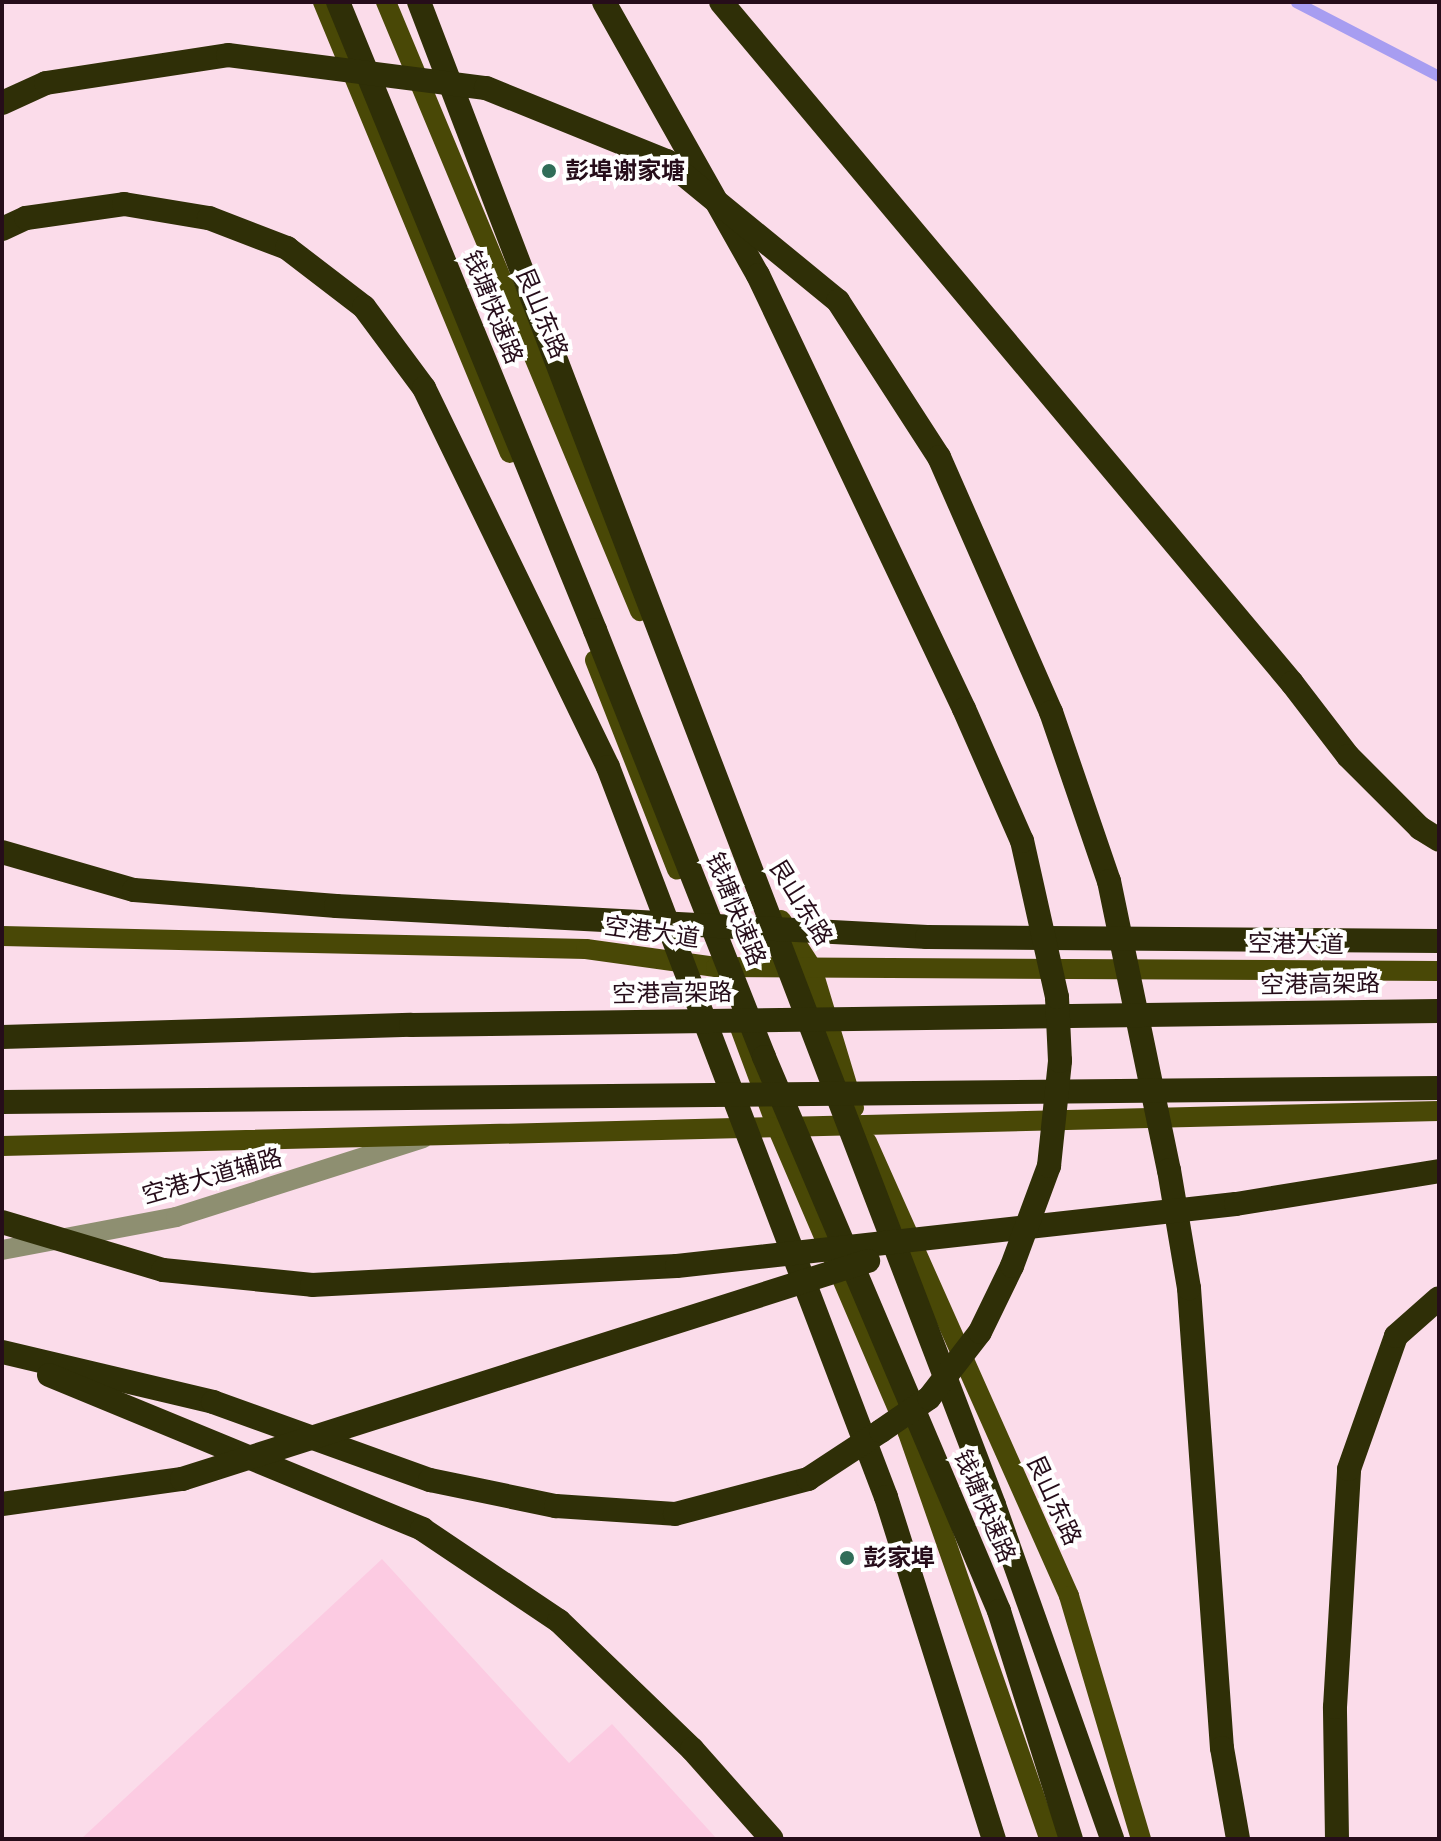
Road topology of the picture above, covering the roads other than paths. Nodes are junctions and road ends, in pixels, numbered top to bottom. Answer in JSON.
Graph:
{"nodes":[{"id":1,"x":323,"y":2,"type":"edge"},
{"id":2,"x":338,"y":2,"type":"edge"},
{"id":3,"x":386,"y":2,"type":"edge"},
{"id":4,"x":419,"y":2,"type":"edge"},
{"id":5,"x":604,"y":2,"type":"edge"},
{"id":6,"x":721,"y":2,"type":"edge"},
{"id":7,"x":2,"y":103,"type":"edge"},
{"id":8,"x":2,"y":229,"type":"edge"},
{"id":9,"x":1439,"y":840,"type":"edge"},
{"id":10,"x":2,"y":852,"type":"edge"},
{"id":11,"x":2,"y":936,"type":"edge"},
{"id":12,"x":1439,"y":941,"type":"edge"},
{"id":13,"x":716,"y":967,"type":"junction"},
{"id":14,"x":812,"y":968,"type":"junction"},
{"id":15,"x":1439,"y":971,"type":"edge"},
{"id":16,"x":1439,"y":1011,"type":"edge"},
{"id":17,"x":2,"y":1037,"type":"edge"},
{"id":18,"x":1439,"y":1088,"type":"edge"},
{"id":19,"x":2,"y":1102,"type":"edge"},
{"id":20,"x":1439,"y":1111,"type":"edge"},
{"id":21,"x":859,"y":1123,"type":"junction"},
{"id":22,"x":777,"y":1127,"type":"junction"},
{"id":23,"x":433,"y":1135,"type":"junction"},
{"id":24,"x":2,"y":1146,"type":"edge"},
{"id":25,"x":1439,"y":1171,"type":"edge"},
{"id":26,"x":1127,"y":1216,"type":"junction"},
{"id":27,"x":2,"y":1222,"type":"edge"},
{"id":28,"x":2,"y":1250,"type":"edge"},
{"id":29,"x":1439,"y":1298,"type":"edge"},
{"id":30,"x":2,"y":1354,"type":"edge"},
{"id":31,"x":2,"y":1504,"type":"edge"},
{"id":32,"x":772,"y":1839,"type":"edge"},
{"id":33,"x":994,"y":1839,"type":"edge"},
{"id":34,"x":1049,"y":1839,"type":"edge"},
{"id":35,"x":1071,"y":1839,"type":"edge"},
{"id":36,"x":1112,"y":1839,"type":"edge"},
{"id":37,"x":1141,"y":1839,"type":"edge"},
{"id":38,"x":1238,"y":1839,"type":"edge"},
{"id":39,"x":1337,"y":1839,"type":"edge"}],
"edges":[{"from":1,"to":13,"type":"main road"},
{"from":2,"to":35,"type":"highway","name":"钱塘快速路","bridge":true},
{"from":3,"to":14,"type":"main road","name":"艮山东路"},
{"from":4,"to":36,"type":"highway","name":"钱塘快速路","bridge":true},
{"from":5,"to":30,"type":"highway","bridge":true},
{"from":6,"to":9,"type":"highway"},
{"from":7,"to":38,"type":"highway","bridge":true},
{"from":8,"to":33,"type":"highway","bridge":true},
{"from":10,"to":12,"type":"highway","bridge":true},
{"from":11,"to":13,"type":"main road","name":"空港大道"},
{"from":13,"to":14,"type":"main road","name":"空港大道"},
{"from":13,"to":22,"type":"main road"},
{"from":14,"to":15,"type":"main road","name":"空港大道"},
{"from":14,"to":21,"type":"main road","name":"艮山东路"},
{"from":16,"to":17,"type":"highway","name":"空港高架路","bridge":true},
{"from":18,"to":19,"type":"highway","bridge":true},
{"from":20,"to":21,"type":"main road"},
{"from":21,"to":22,"type":"main road"},
{"from":21,"to":37,"type":"main road","name":"艮山东路"},
{"from":22,"to":23,"type":"main road"},
{"from":22,"to":34,"type":"main road"},
{"from":23,"to":24,"type":"main road"},
{"from":23,"to":28,"type":"street","name":"空港大道辅路"},
{"from":25,"to":26,"type":"highway","bridge":true},
{"from":26,"to":27,"type":"highway","bridge":true},
{"from":26,"to":31,"type":"highway","bridge":true},
{"from":29,"to":39,"type":"highway"},
{"from":30,"to":32,"type":"highway","bridge":true}]}
